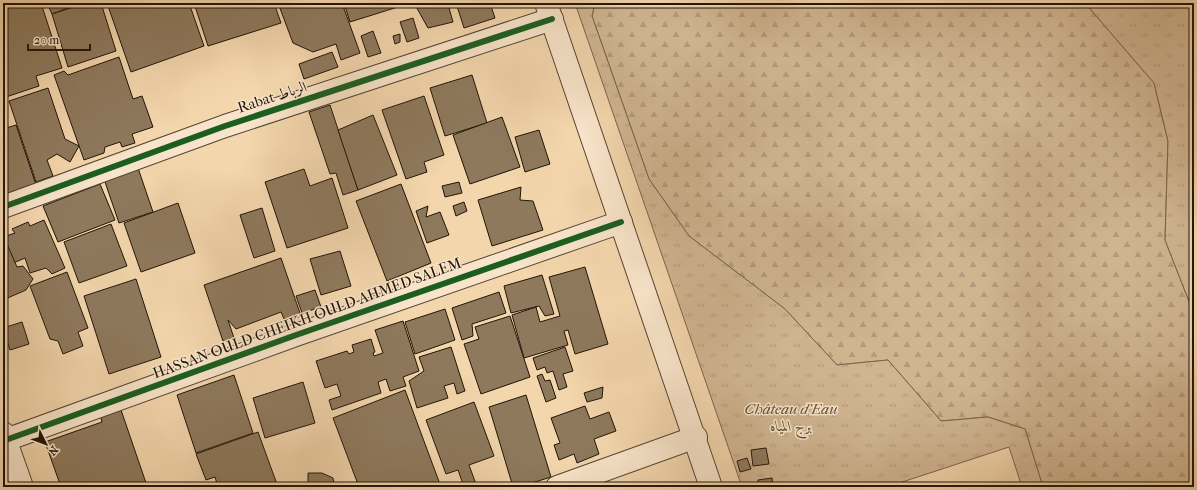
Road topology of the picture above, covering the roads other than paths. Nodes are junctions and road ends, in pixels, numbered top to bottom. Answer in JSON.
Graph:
{"nodes":[{"id":1,"x":549,"y":11,"type":"edge"},
{"id":2,"x":3,"y":207,"type":"edge"},
{"id":3,"x":621,"y":222,"type":"junction"},
{"id":4,"x":696,"y":437,"type":"junction"},
{"id":5,"x":4,"y":438,"type":"edge"},
{"id":6,"x":22,"y":487,"type":"edge"},
{"id":7,"x":557,"y":487,"type":"edge"},
{"id":8,"x":711,"y":487,"type":"edge"}],
"edges":[{"from":1,"to":2,"type":"street","name":"Rabat الرباط"},
{"from":1,"to":3,"type":"street"},
{"from":3,"to":4,"type":"street"},
{"from":3,"to":5,"type":"street","name":"HASSAN OULD CHEIKH OULD AHMED SALEM"},
{"from":4,"to":7,"type":"street"},
{"from":4,"to":8,"type":"street"},
{"from":5,"to":6,"type":"street"}]}
